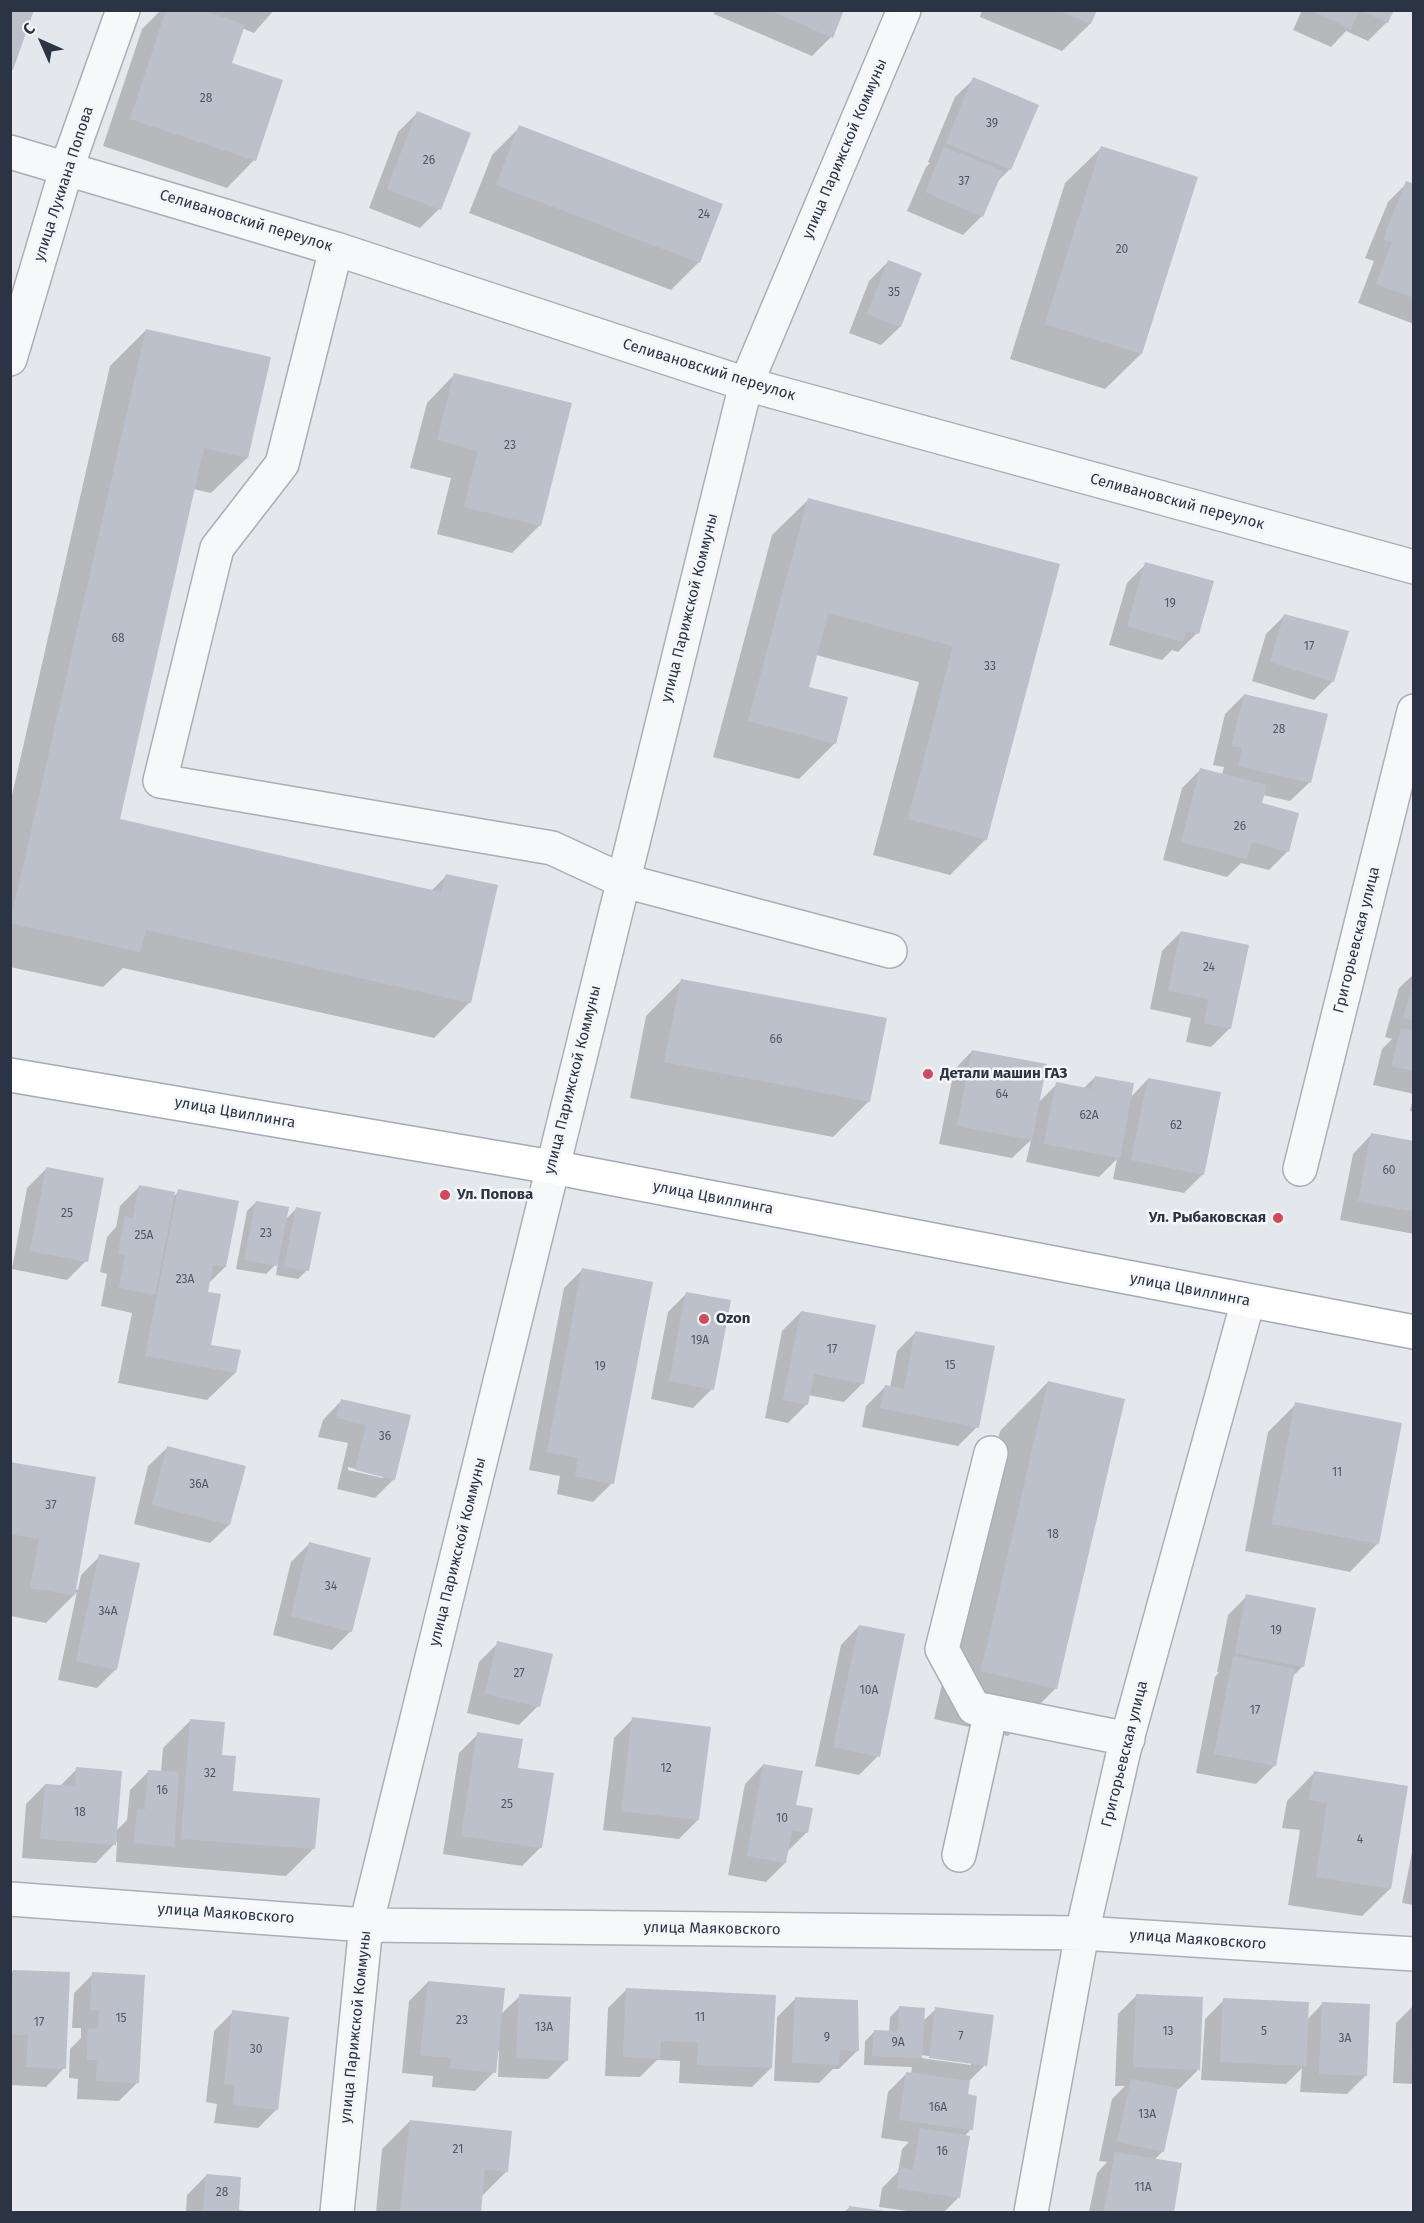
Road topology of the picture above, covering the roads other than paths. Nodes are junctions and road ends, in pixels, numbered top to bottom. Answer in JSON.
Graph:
{"nodes":[{"id":1,"x":123,"y":10,"type":"edge"},
{"id":2,"x":904,"y":10,"type":"edge"},
{"id":3,"x":10,"y":152,"type":"edge"},
{"id":4,"x":67,"y":167,"type":"junction"},
{"id":5,"x":336,"y":249,"type":"junction"},
{"id":6,"x":10,"y":359,"type":"edge"},
{"id":7,"x":746,"y":384,"type":"junction"},
{"id":8,"x":1413,"y":567,"type":"edge"},
{"id":9,"x":1413,"y":711,"type":"edge"},
{"id":10,"x":621,"y":880,"type":"junction"},
{"id":11,"x":890,"y":951,"type":"dead end"},
{"id":12,"x":10,"y":1075,"type":"edge"},
{"id":13,"x":552,"y":1167,"type":"junction"},
{"id":14,"x":1300,"y":1169,"type":"dead end"},
{"id":15,"x":1248,"y":1301,"type":"junction"},
{"id":16,"x":1413,"y":1332,"type":"edge"},
{"id":17,"x":991,"y":1453,"type":"dead end"},
{"id":18,"x":991,"y":1711,"type":"junction"},
{"id":19,"x":1128,"y":1739,"type":"junction"},
{"id":20,"x":959,"y":1855,"type":"dead end"},
{"id":21,"x":10,"y":1899,"type":"edge"},
{"id":22,"x":366,"y":1925,"type":"junction"},
{"id":23,"x":1082,"y":1933,"type":"junction"},
{"id":24,"x":1413,"y":1954,"type":"edge"},
{"id":25,"x":337,"y":2212,"type":"edge"},
{"id":26,"x":1031,"y":2212,"type":"edge"}],
"edges":[{"from":1,"to":4,"type":"street","name":"улица Лукиана Попова"},
{"from":2,"to":7,"type":"street","name":"улица Парижской Коммуны"},
{"from":3,"to":4,"type":"street","name":"Селивановский переулок"},
{"from":4,"to":5,"type":"street","name":"Селивановский переулок"},
{"from":4,"to":6,"type":"street","name":"улица Лукиана Попова"},
{"from":5,"to":7,"type":"street","name":"Селивановский переулок"},
{"from":5,"to":10,"type":"street"},
{"from":7,"to":8,"type":"street","name":"Селивановский переулок"},
{"from":7,"to":10,"type":"street","name":"улица Парижской Коммуны"},
{"from":9,"to":14,"type":"street","name":"Григорьевская улица"},
{"from":10,"to":11,"type":"street"},
{"from":10,"to":13,"type":"street","name":"улица Парижской Коммуны"},
{"from":12,"to":13,"type":"main road","name":"улица Цвиллинга"},
{"from":13,"to":15,"type":"main road","name":"улица Цвиллинга"},
{"from":13,"to":22,"type":"street","name":"улица Парижской Коммуны"},
{"from":15,"to":16,"type":"main road","name":"улица Цвиллинга"},
{"from":15,"to":19,"type":"street","name":"Григорьевская улица"},
{"from":17,"to":18,"type":"street"},
{"from":18,"to":19,"type":"street"},
{"from":18,"to":20,"type":"street"},
{"from":19,"to":23,"type":"street","name":"Григорьевская улица"},
{"from":21,"to":22,"type":"street","name":"улица Маяковского"},
{"from":22,"to":23,"type":"street","name":"улица Маяковского"},
{"from":22,"to":25,"type":"street","name":"улица Парижской Коммуны"},
{"from":23,"to":24,"type":"street","name":"улица Маяковского"},
{"from":23,"to":26,"type":"street","name":"Григорьевская улица"}]}
